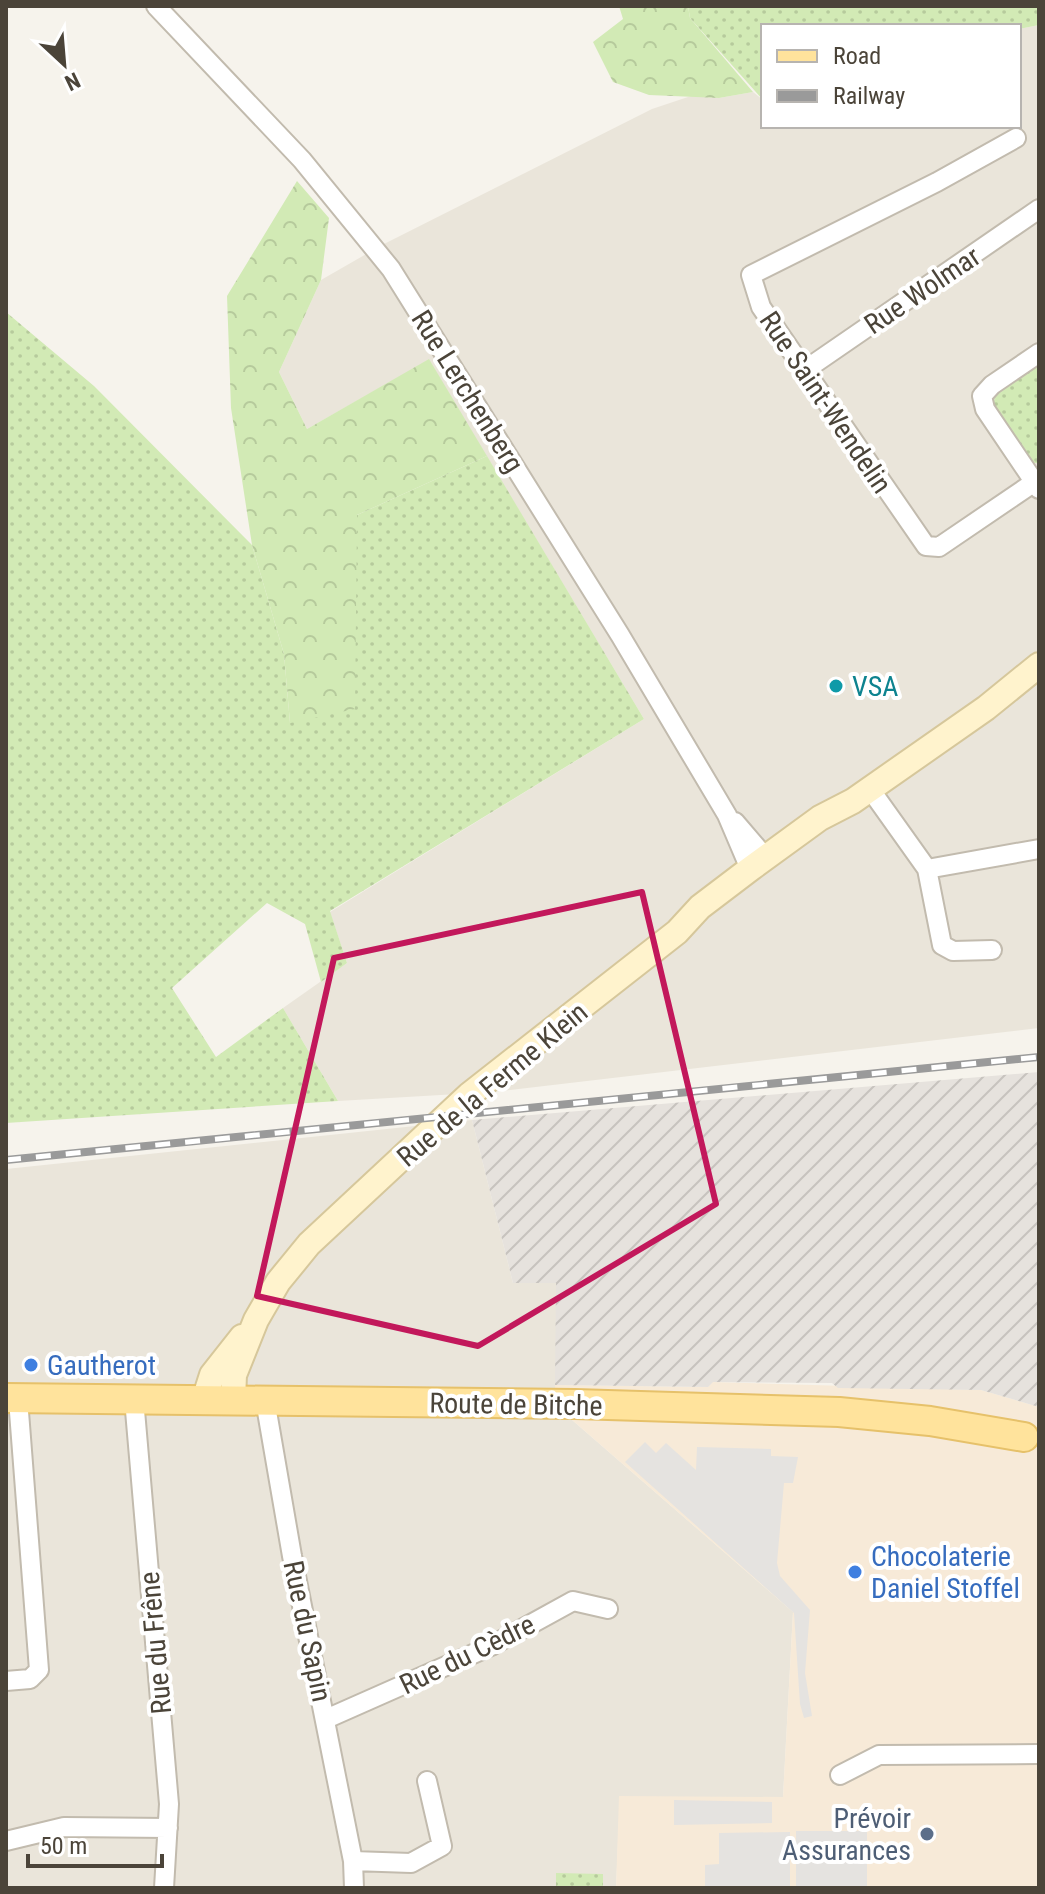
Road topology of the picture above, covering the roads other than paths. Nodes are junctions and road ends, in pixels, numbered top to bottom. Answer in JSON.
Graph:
{"nodes":[{"id":1,"x":156,"y":6,"type":"edge"},
{"id":2,"x":1016,"y":138,"type":"dead end"},
{"id":3,"x":1039,"y":209,"type":"edge"},
{"id":4,"x":1039,"y":353,"type":"edge"},
{"id":5,"x":805,"y":370,"type":"junction"},
{"id":6,"x":1037,"y":484,"type":"edge"},
{"id":7,"x":1039,"y":665,"type":"edge"},
{"id":8,"x":870,"y":789,"type":"junction"},
{"id":9,"x":1039,"y":849,"type":"edge"},
{"id":10,"x":758,"y":863,"type":"junction"},
{"id":11,"x":927,"y":869,"type":"junction"},
{"id":12,"x":992,"y":950,"type":"dead end"},
{"id":13,"x":256,"y":1320,"type":"junction"},
{"id":14,"x":12,"y":1398,"type":"edge"},
{"id":15,"x":134,"y":1399,"type":"junction"},
{"id":16,"x":204,"y":1400,"type":"junction"},
{"id":17,"x":233,"y":1400,"type":"junction"},
{"id":18,"x":265,"y":1400,"type":"junction"},
{"id":19,"x":1034,"y":1439,"type":"edge"},
{"id":20,"x":608,"y":1609,"type":"dead end"},
{"id":21,"x":6,"y":1681,"type":"edge"},
{"id":22,"x":326,"y":1719,"type":"junction"},
{"id":23,"x":1039,"y":1754,"type":"edge"},
{"id":24,"x":840,"y":1775,"type":"dead end"},
{"id":25,"x":427,"y":1781,"type":"dead end"},
{"id":26,"x":168,"y":1828,"type":"junction"},
{"id":27,"x":6,"y":1841,"type":"edge"},
{"id":28,"x":353,"y":1861,"type":"junction"},
{"id":29,"x":164,"y":1888,"type":"edge"},
{"id":30,"x":354,"y":1888,"type":"edge"}],
"edges":[{"from":1,"to":10,"type":"street","name":"Rue Lerchenberg"},
{"from":2,"to":5,"type":"street","name":"Rue Saint-Wendelin"},
{"from":3,"to":5,"type":"street","name":"Rue Wolmar"},
{"from":4,"to":6,"type":"street","name":"Rue Saint-Wendelin"},
{"from":5,"to":6,"type":"street","name":"Rue Saint-Wendelin"},
{"from":7,"to":8,"type":"street","name":"Rue de la Ferme Klein"},
{"from":8,"to":10,"type":"street","name":"Rue de la Ferme Klein"},
{"from":8,"to":11,"type":"street"},
{"from":9,"to":11,"type":"street"},
{"from":10,"to":13,"type":"street","name":"Rue de la Ferme Klein"},
{"from":11,"to":12,"type":"street"},
{"from":13,"to":16,"type":"street","name":"Rue de la Ferme Klein"},
{"from":13,"to":17,"type":"street","name":"Rue de la Ferme Klein"},
{"from":14,"to":15,"type":"main road","name":"Route de Bitche"},
{"from":14,"to":21,"type":"street"},
{"from":15,"to":16,"type":"main road","name":"Route de Bitche"},
{"from":15,"to":26,"type":"street","name":"Rue du Frêne"},
{"from":16,"to":17,"type":"main road","name":"Route de Bitche"},
{"from":17,"to":18,"type":"main road","name":"Route de Bitche"},
{"from":18,"to":19,"type":"main road","name":"Route de Bitche"},
{"from":18,"to":22,"type":"street","name":"Rue du Sapin"},
{"from":20,"to":22,"type":"street","name":"Rue du Cèdre"},
{"from":22,"to":28,"type":"street","name":"Rue du Sapin"},
{"from":23,"to":24,"type":"street"},
{"from":25,"to":28,"type":"street"},
{"from":26,"to":27,"type":"street"},
{"from":26,"to":29,"type":"street","name":"Rue du Frêne"},
{"from":28,"to":30,"type":"street","name":"Rue du Sapin"}]}
